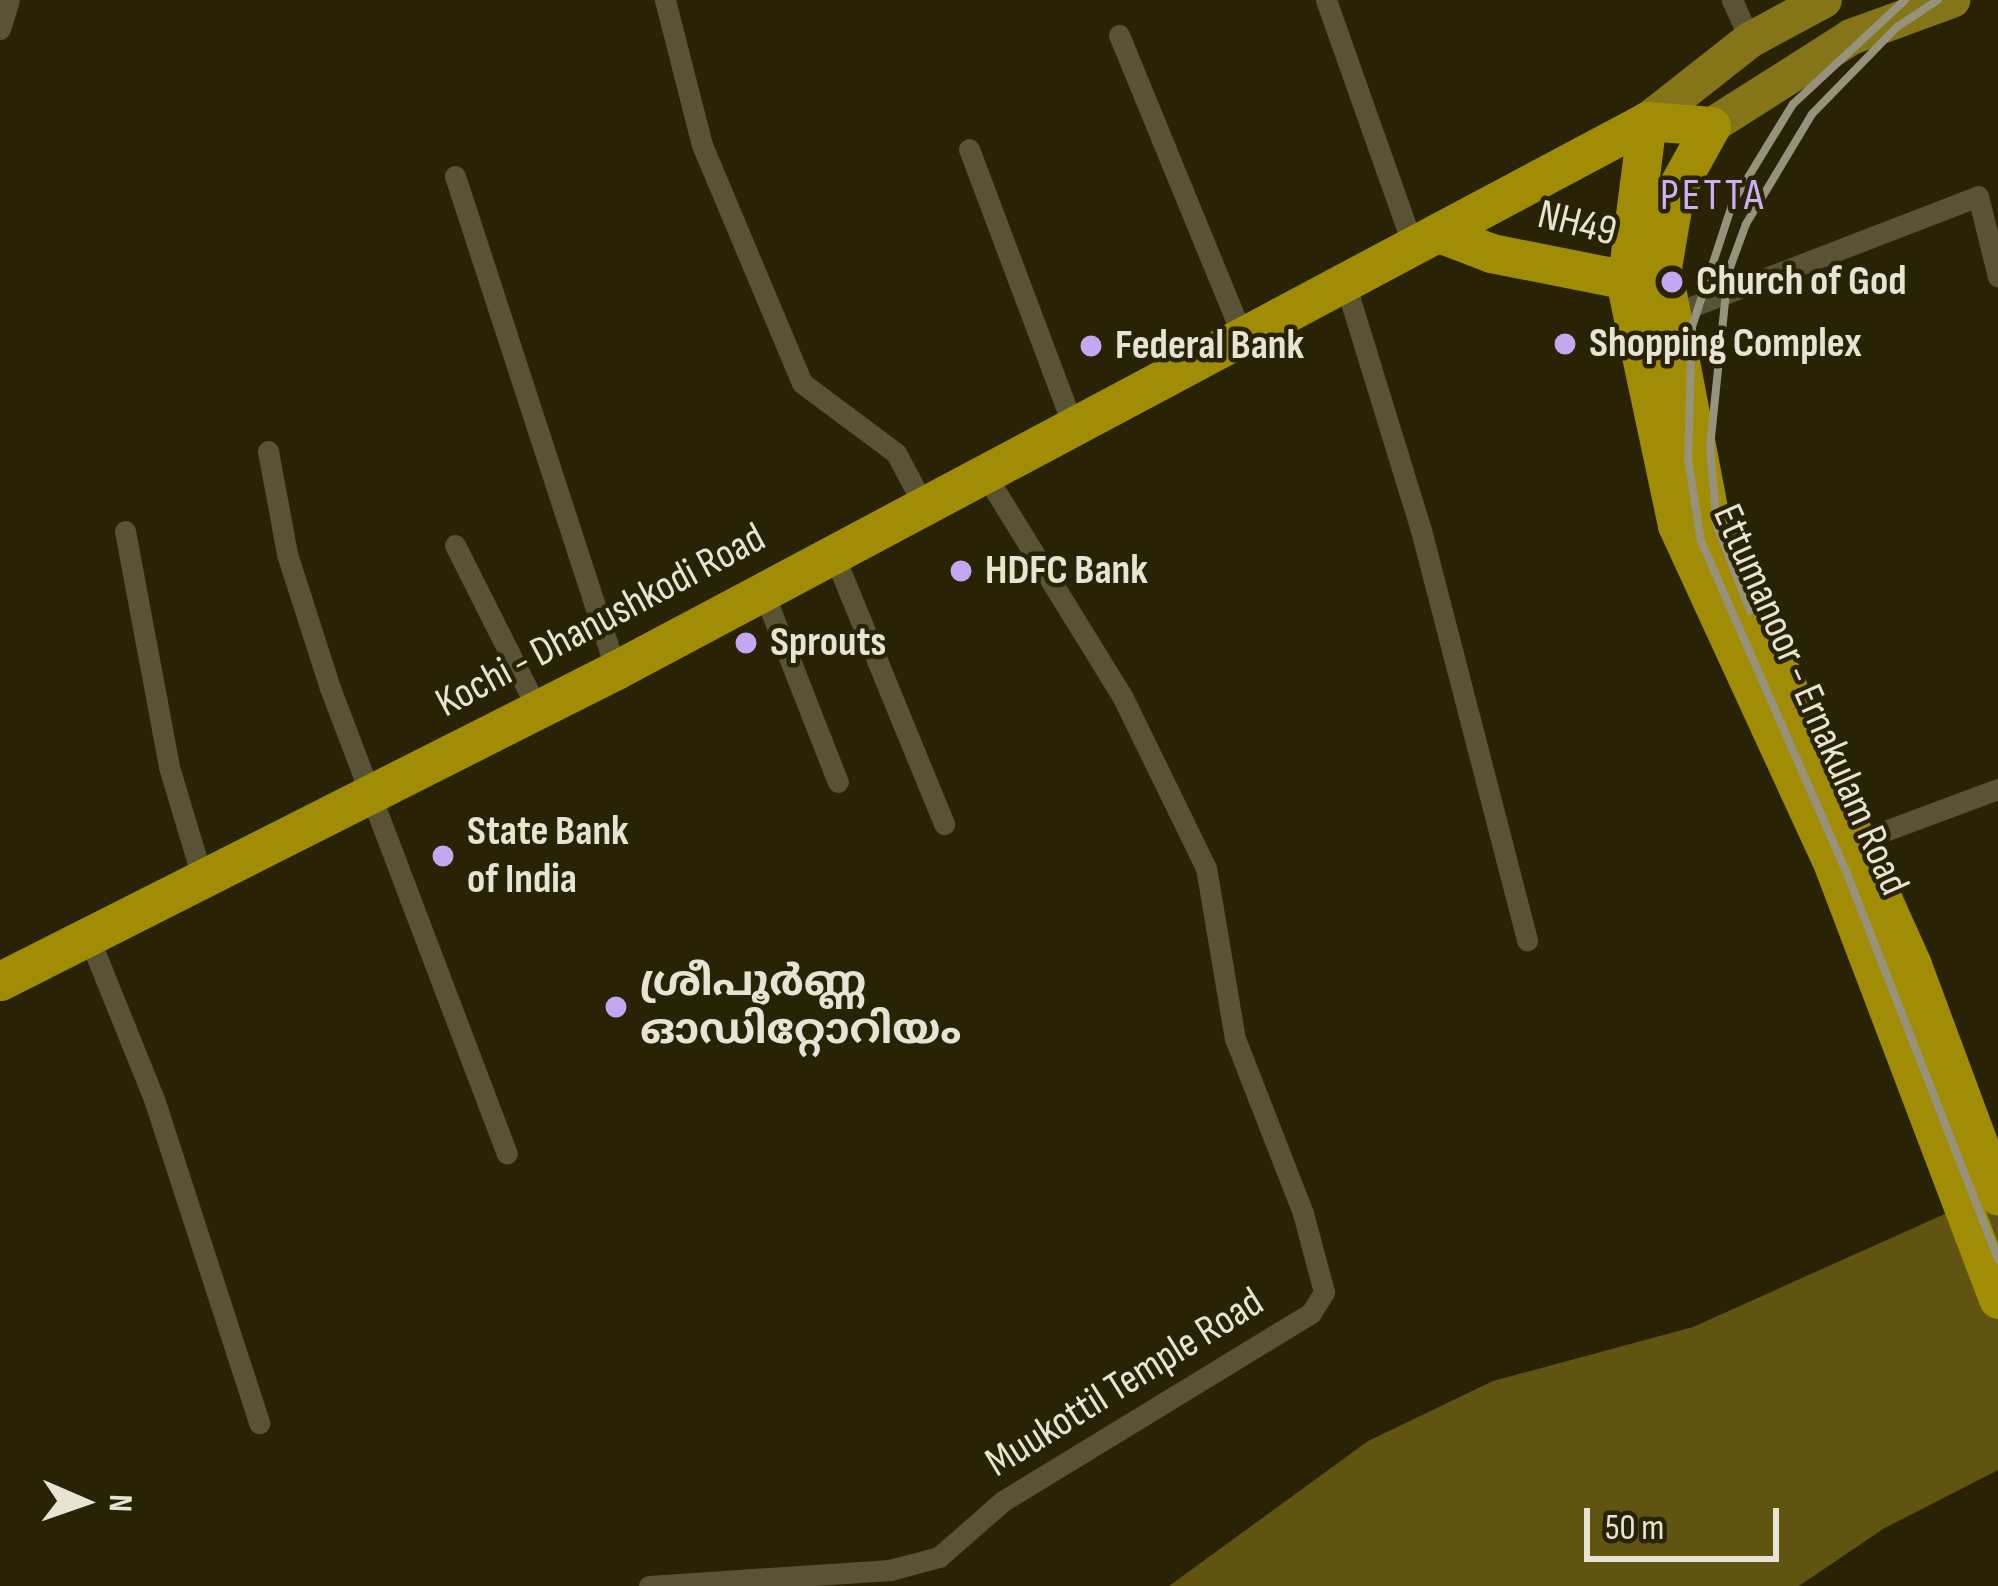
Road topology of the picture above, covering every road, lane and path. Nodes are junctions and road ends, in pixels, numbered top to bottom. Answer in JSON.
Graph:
{"nodes":[{"id":1,"x":9,"y":0,"type":"edge"},
{"id":2,"x":665,"y":0,"type":"edge"},
{"id":3,"x":1326,"y":0,"type":"edge"},
{"id":4,"x":1732,"y":0,"type":"edge"},
{"id":5,"x":1824,"y":0,"type":"edge"},
{"id":6,"x":1952,"y":0,"type":"edge"},
{"id":7,"x":0,"y":29,"type":"edge"},
{"id":8,"x":1119,"y":35,"type":"dead end"},
{"id":9,"x":1750,"y":40,"type":"junction"},
{"id":10,"x":1647,"y":122,"type":"junction"},
{"id":11,"x":1711,"y":126,"type":"junction"},
{"id":12,"x":969,"y":149,"type":"dead end"},
{"id":13,"x":455,"y":176,"type":"dead end"},
{"id":14,"x":1440,"y":241,"type":"junction"},
{"id":15,"x":1998,"y":277,"type":"edge"},
{"id":16,"x":1346,"y":283,"type":"junction"},
{"id":17,"x":1654,"y":294,"type":"junction"},
{"id":18,"x":1243,"y":338,"type":"junction"},
{"id":19,"x":1072,"y":424,"type":"junction"},
{"id":20,"x":268,"y":451,"type":"dead end"},
{"id":21,"x":982,"y":471,"type":"junction"},
{"id":22,"x":923,"y":504,"type":"junction"},
{"id":23,"x":125,"y":531,"type":"dead end"},
{"id":24,"x":455,"y":545,"type":"dead end"},
{"id":25,"x":832,"y":553,"type":"junction"},
{"id":26,"x":764,"y":590,"type":"junction"},
{"id":27,"x":616,"y":670,"type":"junction"},
{"id":28,"x":538,"y":710,"type":"junction"},
{"id":29,"x":838,"y":782,"type":"dead end"},
{"id":30,"x":1998,"y":789,"type":"edge"},
{"id":31,"x":374,"y":794,"type":"junction"},
{"id":32,"x":944,"y":824,"type":"dead end"},
{"id":33,"x":1858,"y":841,"type":"junction"},
{"id":34,"x":203,"y":880,"type":"junction"},
{"id":35,"x":89,"y":938,"type":"junction"},
{"id":36,"x":1527,"y":940,"type":"dead end"},
{"id":37,"x":1897,"y":975,"type":"junction"},
{"id":38,"x":0,"y":981,"type":"edge"},
{"id":39,"x":1924,"y":1050,"type":"junction"},
{"id":40,"x":506,"y":1153,"type":"dead end"},
{"id":41,"x":1998,"y":1196,"type":"edge"},
{"id":42,"x":1998,"y":1298,"type":"edge"},
{"id":43,"x":259,"y":1423,"type":"dead end"},
{"id":44,"x":649,"y":1586,"type":"edge"}],
"edges":[{"from":1,"to":7,"type":"street"},
{"from":2,"to":22,"type":"street"},
{"from":3,"to":14,"type":"street"},
{"from":4,"to":9,"type":"street"},
{"from":5,"to":9,"type":"main road"},
{"from":6,"to":11,"type":"main road"},
{"from":8,"to":18,"type":"street"},
{"from":9,"to":10,"type":"main road"},
{"from":10,"to":11,"type":"highway"},
{"from":10,"to":14,"type":"highway","name":"Kochi - Dhanushkodi Road"},
{"from":10,"to":17,"type":"highway","name":"Ettumanoor - Ernakulam Road"},
{"from":11,"to":17,"type":"highway"},
{"from":12,"to":19,"type":"street"},
{"from":13,"to":27,"type":"street"},
{"from":14,"to":16,"type":"highway","name":"Kochi - Dhanushkodi Road"},
{"from":14,"to":17,"type":"highway","name":"NH49","number":"NH49"},
{"from":15,"to":17,"type":"street"},
{"from":16,"to":18,"type":"highway","name":"Kochi - Dhanushkodi Road"},
{"from":16,"to":36,"type":"street"},
{"from":17,"to":33,"type":"highway"},
{"from":17,"to":37,"type":"highway","name":"Ettumanoor - Ernakulam Road"},
{"from":18,"to":19,"type":"highway","name":"Kochi - Dhanushkodi Road"},
{"from":19,"to":21,"type":"highway","name":"Kochi - Dhanushkodi Road"},
{"from":20,"to":31,"type":"street"},
{"from":21,"to":22,"type":"highway","name":"Kochi - Dhanushkodi Road"},
{"from":21,"to":44,"type":"street","name":"Muukottil Temple Road"},
{"from":22,"to":25,"type":"highway","name":"Kochi - Dhanushkodi Road"},
{"from":23,"to":34,"type":"street"},
{"from":24,"to":28,"type":"street"},
{"from":25,"to":26,"type":"highway","name":"Kochi - Dhanushkodi Road"},
{"from":25,"to":32,"type":"street"},
{"from":26,"to":27,"type":"highway","name":"Kochi - Dhanushkodi Road"},
{"from":26,"to":29,"type":"street"},
{"from":27,"to":28,"type":"highway","name":"Kochi - Dhanushkodi Road"},
{"from":28,"to":31,"type":"highway","name":"Kochi - Dhanushkodi Road"},
{"from":30,"to":33,"type":"street"},
{"from":31,"to":34,"type":"highway","name":"Kochi - Dhanushkodi Road"},
{"from":31,"to":40,"type":"street"},
{"from":33,"to":37,"type":"highway"},
{"from":34,"to":35,"type":"highway","name":"Kochi - Dhanushkodi Road"},
{"from":35,"to":38,"type":"highway","name":"Kochi - Dhanushkodi Road"},
{"from":35,"to":43,"type":"street"},
{"from":37,"to":39,"type":"highway","name":"Ettumanoor - Ernakulam Road"},
{"from":39,"to":41,"type":"highway"},
{"from":39,"to":42,"type":"highway","name":"Ettumanoor - Ernakulam Road"}]}
